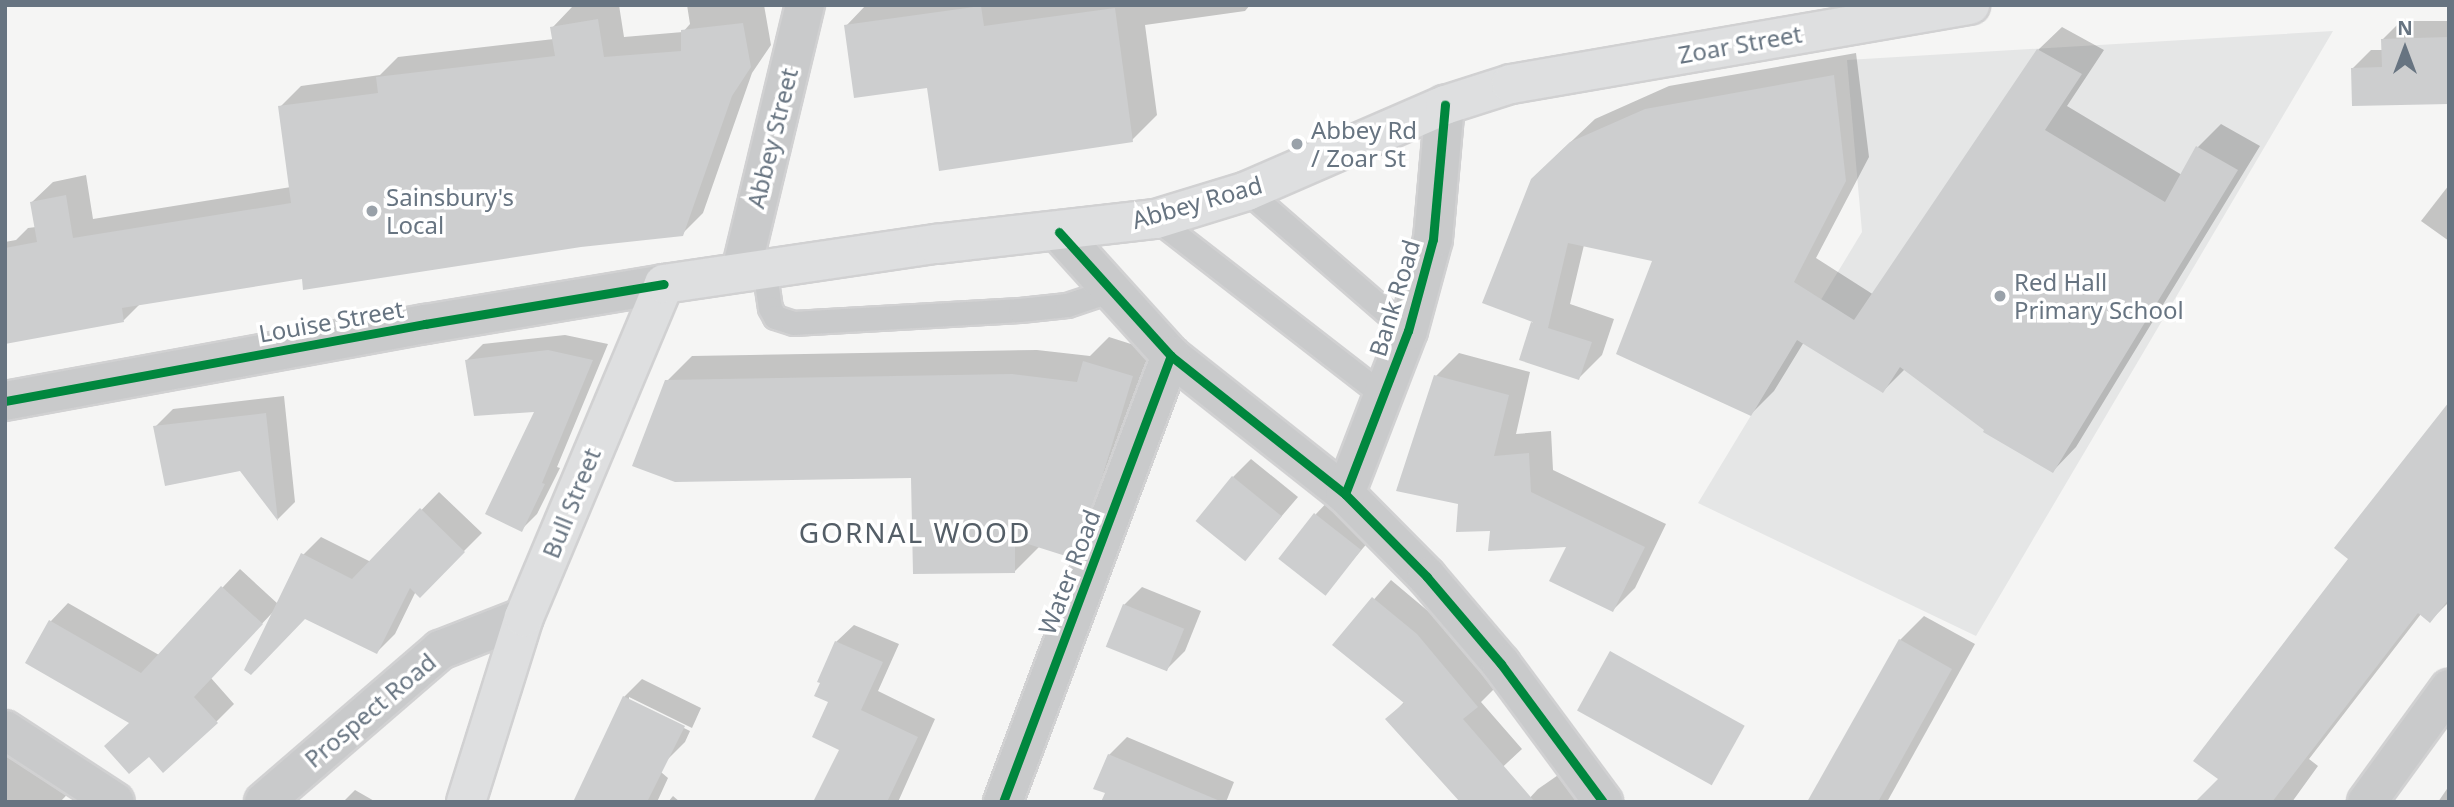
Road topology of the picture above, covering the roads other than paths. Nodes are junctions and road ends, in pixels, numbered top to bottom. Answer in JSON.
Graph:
{"nodes":[{"id":1,"x":805,"y":5,"type":"edge"},
{"id":2,"x":1970,"y":5,"type":"edge"},
{"id":3,"x":1511,"y":84,"type":"joint"},
{"id":4,"x":1445,"y":105,"type":"junction"},
{"id":5,"x":1247,"y":191,"type":"junction"},
{"id":6,"x":1156,"y":219,"type":"junction"},
{"id":7,"x":1059,"y":232,"type":"junction"},
{"id":8,"x":753,"y":269,"type":"junction"},
{"id":9,"x":664,"y":284,"type":"junction"},
{"id":10,"x":1112,"y":290,"type":"junction"},
{"id":11,"x":1408,"y":331,"type":"junction"},
{"id":12,"x":1171,"y":356,"type":"junction"},
{"id":13,"x":1382,"y":394,"type":"junction"},
{"id":14,"x":5,"y":401,"type":"edge"},
{"id":15,"x":1345,"y":494,"type":"junction"},
{"id":16,"x":524,"y":617,"type":"junction"},
{"id":17,"x":2449,"y":689,"type":"edge"},
{"id":18,"x":5,"y":730,"type":"edge"},
{"id":19,"x":114,"y":802,"type":"edge"},
{"id":20,"x":264,"y":802,"type":"edge"},
{"id":21,"x":466,"y":802,"type":"edge"},
{"id":22,"x":1003,"y":802,"type":"edge"},
{"id":23,"x":1603,"y":802,"type":"edge"},
{"id":24,"x":2367,"y":802,"type":"edge"}],
"edges":[{"from":1,"to":8,"type":"street","name":"Abbey Street"},
{"from":2,"to":3,"type":"main road","name":"Zoar Street"},
{"from":3,"to":4,"type":"main road","name":"Abbey Road"},
{"from":4,"to":5,"type":"main road","name":"Abbey Road"},
{"from":4,"to":11,"type":"street","name":"Bank Road"},
{"from":5,"to":6,"type":"main road","name":"Abbey Road"},
{"from":5,"to":11,"type":"lane"},
{"from":6,"to":7,"type":"main road","name":"Abbey Road"},
{"from":6,"to":13,"type":"lane"},
{"from":7,"to":8,"type":"main road","name":"Abbey Road"},
{"from":7,"to":10,"type":"street"},
{"from":8,"to":9,"type":"main road"},
{"from":8,"to":10,"type":"lane"},
{"from":9,"to":14,"type":"street","name":"Louise Street"},
{"from":9,"to":16,"type":"main road","name":"Bull Street"},
{"from":10,"to":12,"type":"street"},
{"from":11,"to":13,"type":"street","name":"Bank Road"},
{"from":12,"to":15,"type":"street"},
{"from":12,"to":22,"type":"street","name":"Water Road"},
{"from":13,"to":15,"type":"street","name":"Bank Road"},
{"from":15,"to":23,"type":"street"},
{"from":16,"to":20,"type":"street","name":"Prospect Road"},
{"from":16,"to":21,"type":"main road","name":"Bull Street"},
{"from":17,"to":24,"type":"street"},
{"from":18,"to":19,"type":"street"}]}
